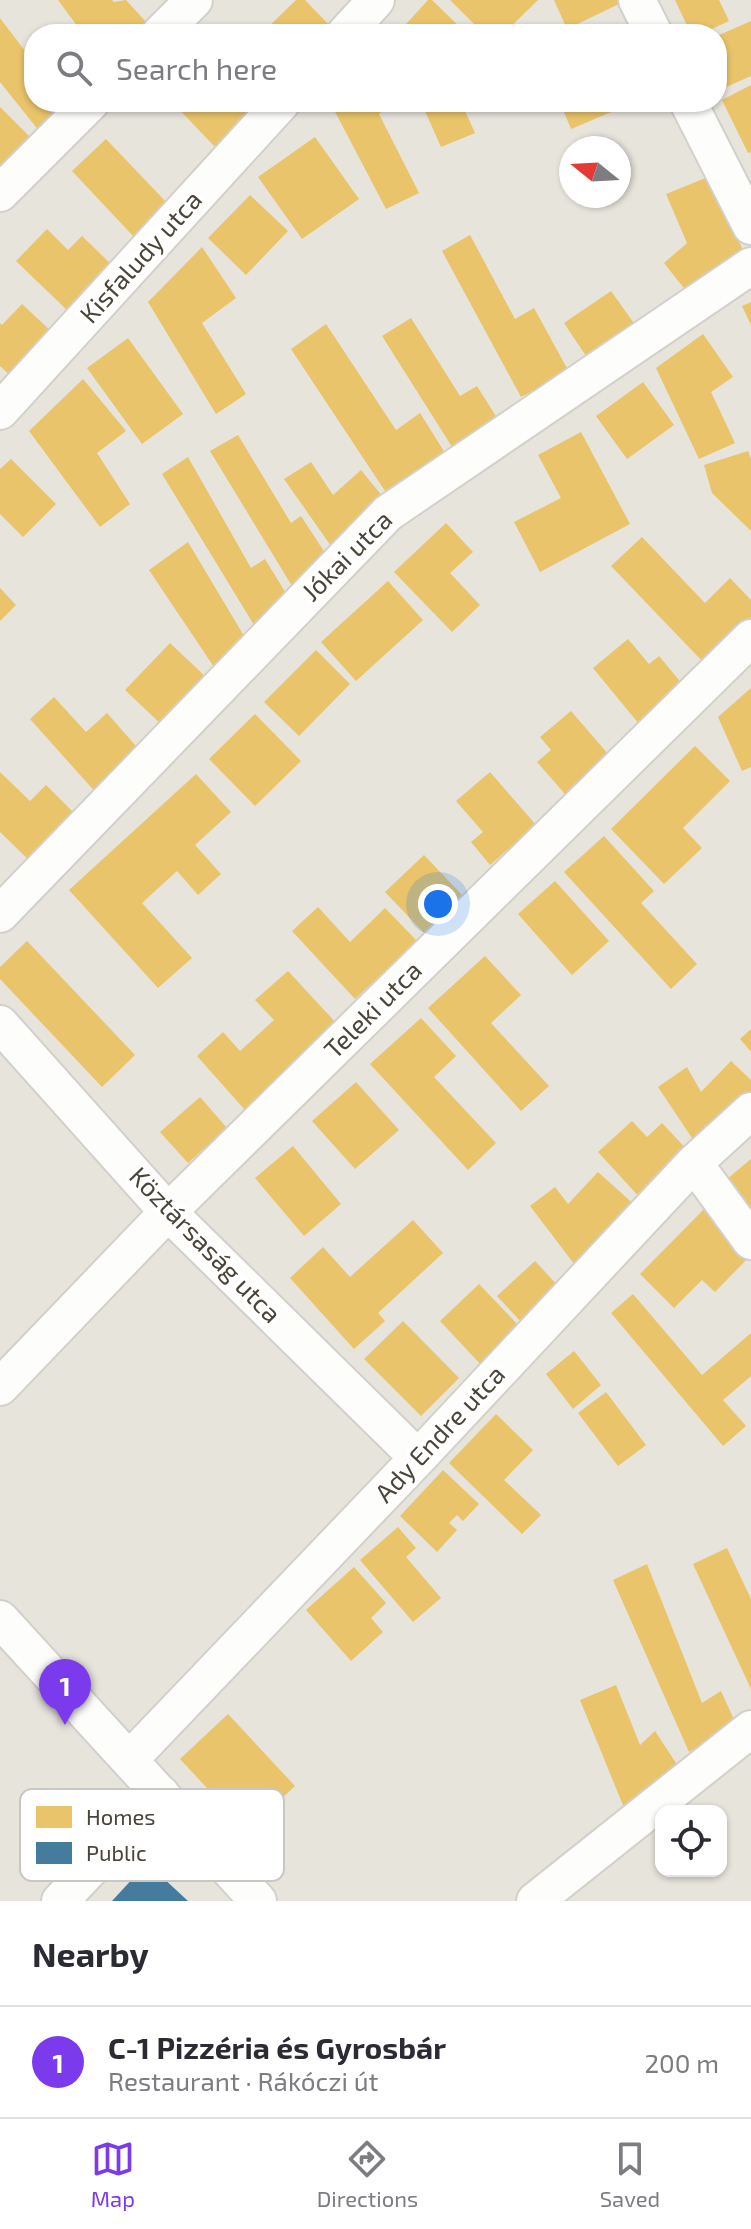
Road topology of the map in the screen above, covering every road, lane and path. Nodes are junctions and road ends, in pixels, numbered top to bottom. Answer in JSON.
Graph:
{"nodes":[{"id":1,"x":194,"y":0,"type":"edge"},
{"id":2,"x":376,"y":0,"type":"edge"},
{"id":3,"x":637,"y":0,"type":"edge"},
{"id":4,"x":170,"y":24,"type":"edge"},
{"id":5,"x":354,"y":24,"type":"edge"},
{"id":6,"x":649,"y":24,"type":"edge"},
{"id":7,"x":81,"y":112,"type":"edge"},
{"id":8,"x":273,"y":112,"type":"edge"},
{"id":9,"x":693,"y":112,"type":"edge"},
{"id":10,"x":0,"y":193,"type":"edge"},
{"id":11,"x":751,"y":226,"type":"edge"},
{"id":12,"x":751,"y":266,"type":"edge"},
{"id":13,"x":0,"y":411,"type":"edge"},
{"id":14,"x":751,"y":638,"type":"edge"},
{"id":15,"x":0,"y":914,"type":"edge"},
{"id":16,"x":0,"y":1024,"type":"edge"},
{"id":17,"x":751,"y":1111,"type":"edge"},
{"id":18,"x":694,"y":1163,"type":"junction"},
{"id":19,"x":168,"y":1212,"type":"junction"},
{"id":20,"x":751,"y":1241,"type":"edge"},
{"id":21,"x":0,"y":1387,"type":"edge"},
{"id":22,"x":418,"y":1458,"type":"junction"},
{"id":23,"x":0,"y":1619,"type":"edge"},
{"id":24,"x":751,"y":1729,"type":"edge"},
{"id":25,"x":130,"y":1759,"type":"junction"},
{"id":26,"x":157,"y":1789,"type":"edge"},
{"id":27,"x":79,"y":1881,"type":"edge"},
{"id":28,"x":240,"y":1881,"type":"edge"},
{"id":29,"x":60,"y":1901,"type":"edge"},
{"id":30,"x":258,"y":1901,"type":"edge"},
{"id":31,"x":535,"y":1901,"type":"edge"}],
"edges":[{"from":1,"to":4,"type":"street"},
{"from":2,"to":5,"type":"street"},
{"from":3,"to":6,"type":"street"},
{"from":7,"to":10,"type":"street"},
{"from":8,"to":13,"type":"street","name":"Kisfaludy utca"},
{"from":9,"to":11,"type":"street"},
{"from":12,"to":15,"type":"street","name":"Jókai utca"},
{"from":14,"to":19,"type":"street","name":"Teleki utca"},
{"from":16,"to":19,"type":"street","name":"Köztársaság utca"},
{"from":17,"to":18,"type":"street","name":"Ady Endre utca"},
{"from":18,"to":20,"type":"street"},
{"from":18,"to":22,"type":"street","name":"Ady Endre utca"},
{"from":19,"to":21,"type":"street","name":"Teleki utca"},
{"from":19,"to":22,"type":"street","name":"Köztársaság utca"},
{"from":22,"to":25,"type":"street","name":"Ady Endre utca"},
{"from":23,"to":25,"type":"street"},
{"from":24,"to":31,"type":"street"},
{"from":25,"to":26,"type":"street"},
{"from":27,"to":29,"type":"street"},
{"from":28,"to":30,"type":"street"}]}
